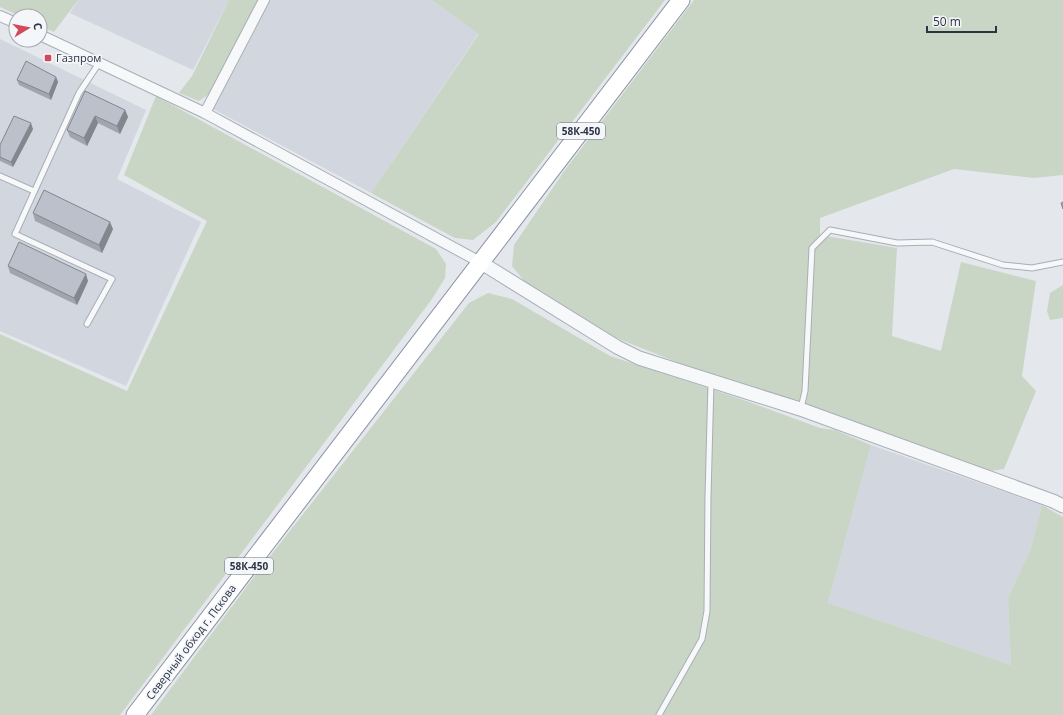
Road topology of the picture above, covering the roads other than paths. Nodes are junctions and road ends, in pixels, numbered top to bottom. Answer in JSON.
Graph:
{"nodes":[{"id":1,"x":264,"y":0,"type":"edge"},
{"id":2,"x":681,"y":0,"type":"edge"},
{"id":3,"x":48,"y":38,"type":"edge"},
{"id":4,"x":99,"y":62,"type":"junction"},
{"id":5,"x":205,"y":113,"type":"junction"},
{"id":6,"x":0,"y":176,"type":"edge"},
{"id":7,"x":34,"y":191,"type":"junction"},
{"id":8,"x":480,"y":262,"type":"junction"},
{"id":9,"x":1063,"y":262,"type":"edge"},
{"id":10,"x":87,"y":324,"type":"dead end"},
{"id":11,"x":711,"y":381,"type":"junction"},
{"id":12,"x":800,"y":409,"type":"junction"},
{"id":13,"x":1063,"y":506,"type":"edge"},
{"id":14,"x":135,"y":715,"type":"edge"},
{"id":15,"x":659,"y":715,"type":"edge"}],
"edges":[{"from":1,"to":5,"type":"street"},
{"from":2,"to":8,"type":"highway","number":"58К-450"},
{"from":3,"to":4,"type":"street"},
{"from":4,"to":5,"type":"street"},
{"from":4,"to":7,"type":"lane"},
{"from":5,"to":8,"type":"street"},
{"from":6,"to":7,"type":"lane"},
{"from":7,"to":10,"type":"lane"},
{"from":8,"to":11,"type":"street"},
{"from":8,"to":14,"type":"highway","name":"Северный обход г. Пскова","number":"58К-450"},
{"from":9,"to":12,"type":"lane"},
{"from":11,"to":12,"type":"street"},
{"from":11,"to":15,"type":"lane"},
{"from":12,"to":13,"type":"street"}]}
